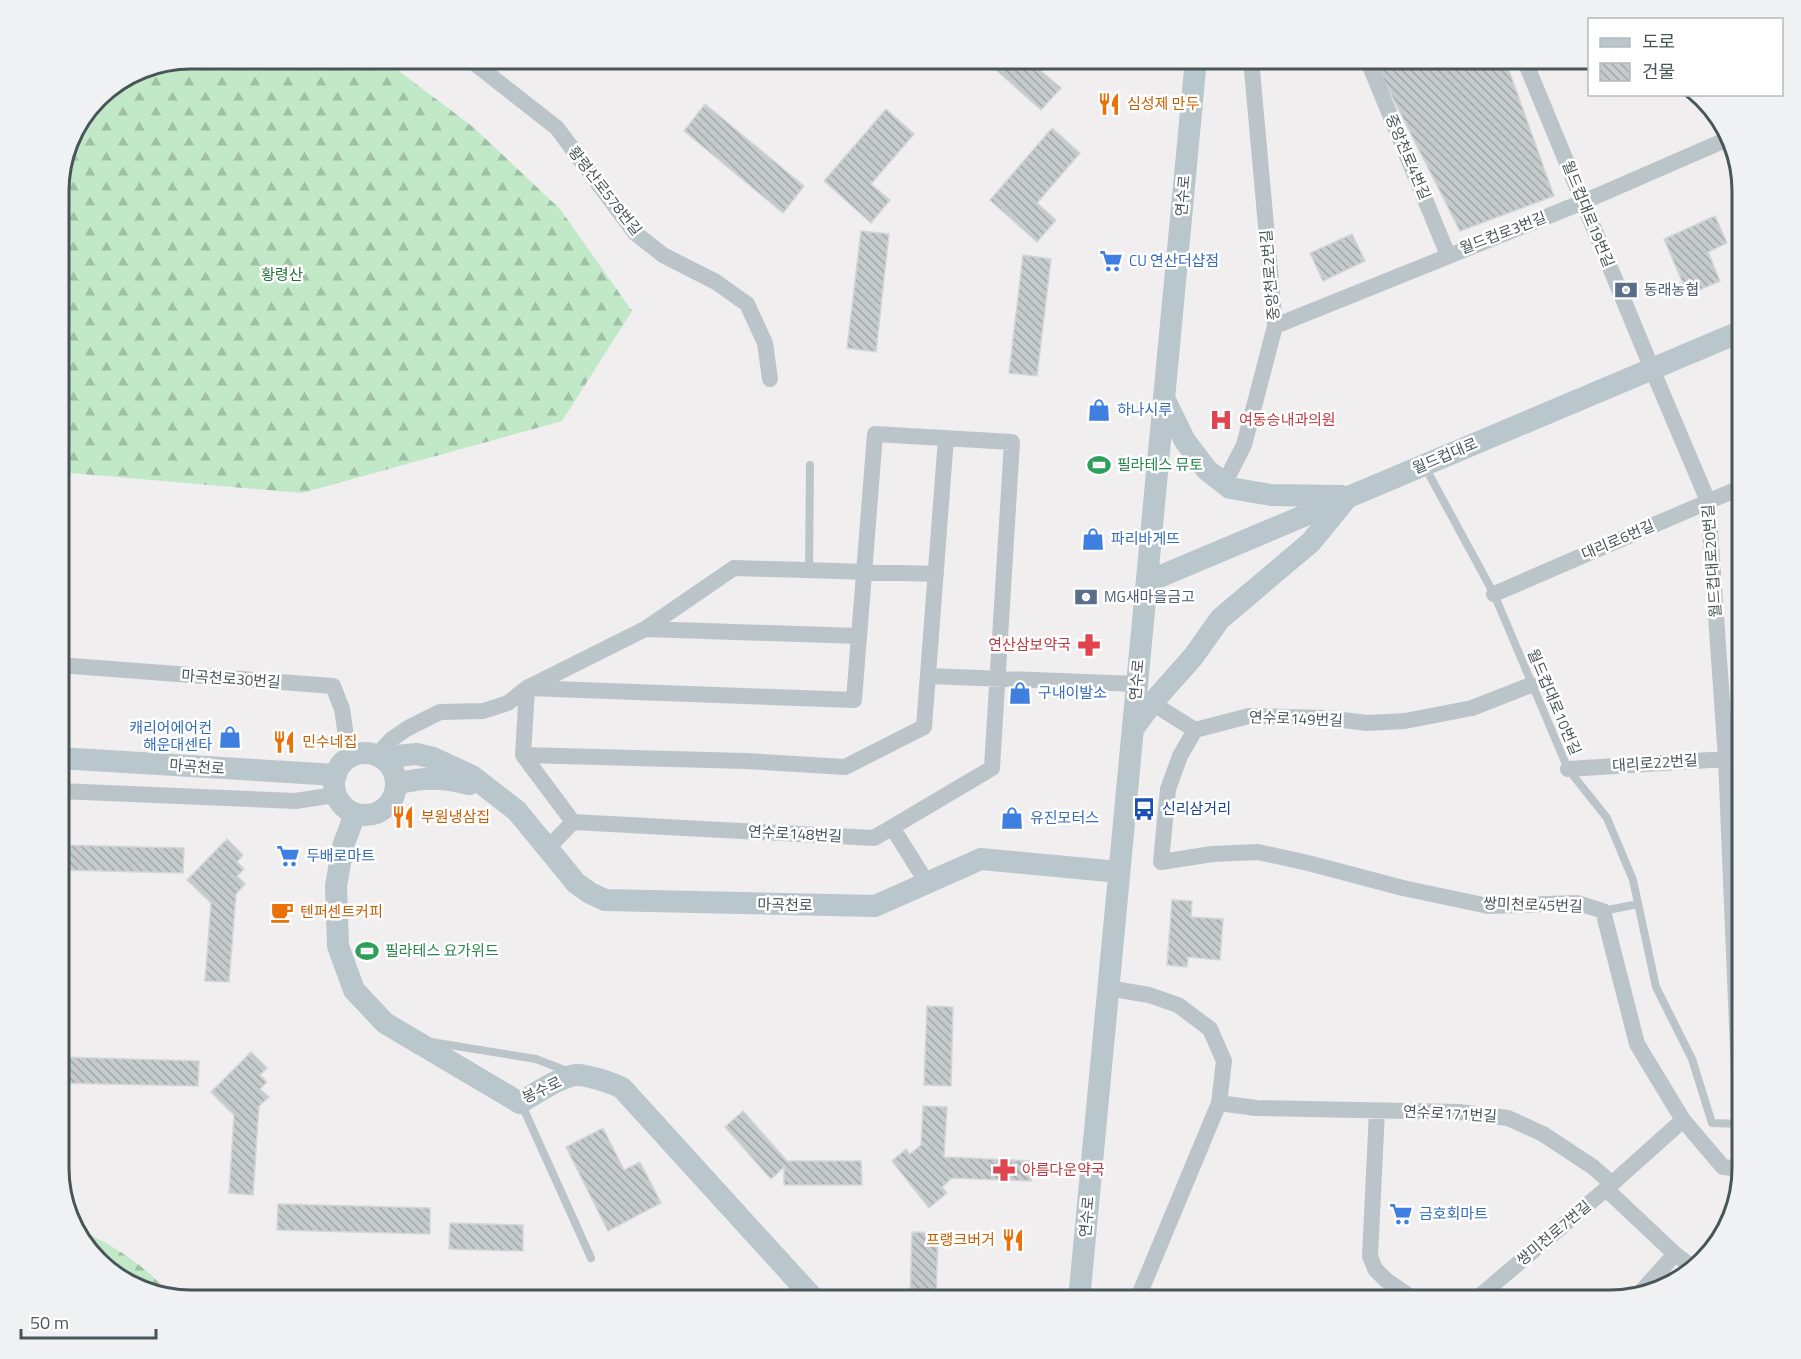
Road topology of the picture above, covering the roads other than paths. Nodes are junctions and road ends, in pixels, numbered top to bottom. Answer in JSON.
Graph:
{"nodes":[{"id":1,"x":482,"y":69,"type":"edge"},
{"id":2,"x":1195,"y":69,"type":"edge"},
{"id":3,"x":1252,"y":69,"type":"edge"},
{"id":4,"x":1372,"y":69,"type":"edge"},
{"id":5,"x":1529,"y":69,"type":"edge"},
{"id":6,"x":1721,"y":142,"type":"edge"},
{"id":7,"x":1583,"y":202,"type":"junction"},
{"id":8,"x":1448,"y":255,"type":"junction"},
{"id":9,"x":1275,"y":326,"type":"junction"},
{"id":10,"x":1732,"y":336,"type":"edge"},
{"id":11,"x":1652,"y":369,"type":"junction"},
{"id":12,"x":770,"y":379,"type":"dead end"},
{"id":13,"x":1164,"y":397,"type":"junction"},
{"id":14,"x":946,"y":438,"type":"junction"},
{"id":15,"x":810,"y":465,"type":"dead end"},
{"id":16,"x":1423,"y":465,"type":"junction"},
{"id":17,"x":1224,"y":484,"type":"junction"},
{"id":18,"x":1732,"y":491,"type":"edge"},
{"id":19,"x":1348,"y":497,"type":"junction"},
{"id":20,"x":1708,"y":501,"type":"junction"},
{"id":21,"x":809,"y":570,"type":"junction"},
{"id":22,"x":865,"y":572,"type":"junction"},
{"id":23,"x":936,"y":574,"type":"junction"},
{"id":24,"x":1147,"y":582,"type":"junction"},
{"id":25,"x":1494,"y":594,"type":"junction"},
{"id":26,"x":645,"y":629,"type":"junction"},
{"id":27,"x":859,"y":636,"type":"junction"},
{"id":28,"x":69,"y":666,"type":"edge"},
{"id":29,"x":928,"y":676,"type":"junction"},
{"id":30,"x":997,"y":679,"type":"junction"},
{"id":31,"x":1137,"y":684,"type":"junction"},
{"id":32,"x":1532,"y":685,"type":"junction"},
{"id":33,"x":528,"y":688,"type":"junction"},
{"id":34,"x":1152,"y":703,"type":"junction"},
{"id":35,"x":1133,"y":730,"type":"junction"},
{"id":36,"x":1195,"y":730,"type":"junction"},
{"id":37,"x":1732,"y":738,"type":"edge"},
{"id":38,"x":524,"y":755,"type":"junction"},
{"id":39,"x":349,"y":756,"type":"junction"},
{"id":40,"x":382,"y":757,"type":"junction"},
{"id":41,"x":1732,"y":758,"type":"edge"},
{"id":42,"x":69,"y":759,"type":"edge"},
{"id":43,"x":1568,"y":769,"type":"junction"},
{"id":44,"x":396,"y":784,"type":"junction"},
{"id":45,"x":335,"y":785,"type":"junction"},
{"id":46,"x":488,"y":788,"type":"junction"},
{"id":47,"x":69,"y":791,"type":"edge"},
{"id":48,"x":355,"y":814,"type":"junction"},
{"id":49,"x":573,"y":822,"type":"junction"},
{"id":50,"x":892,"y":827,"type":"junction"},
{"id":51,"x":548,"y":848,"type":"junction"},
{"id":52,"x":1119,"y":872,"type":"junction"},
{"id":53,"x":927,"y":883,"type":"junction"},
{"id":54,"x":1638,"y":904,"type":"junction"},
{"id":55,"x":1603,"y":911,"type":"junction"},
{"id":56,"x":1108,"y":988,"type":"junction"},
{"id":57,"x":412,"y":1039,"type":"junction"},
{"id":58,"x":576,"y":1075,"type":"junction"},
{"id":59,"x":520,"y":1103,"type":"junction"},
{"id":60,"x":1219,"y":1103,"type":"junction"},
{"id":61,"x":1377,"y":1111,"type":"junction"},
{"id":62,"x":1683,"y":1120,"type":"junction"},
{"id":63,"x":1732,"y":1124,"type":"edge"},
{"id":64,"x":1732,"y":1168,"type":"edge"},
{"id":65,"x":1609,"y":1186,"type":"junction"},
{"id":66,"x":1675,"y":1254,"type":"junction"},
{"id":67,"x":591,"y":1258,"type":"dead end"},
{"id":68,"x":1686,"y":1263,"type":"edge"},
{"id":69,"x":1649,"y":1284,"type":"edge"},
{"id":70,"x":806,"y":1290,"type":"edge"},
{"id":71,"x":1080,"y":1290,"type":"edge"},
{"id":72,"x":1141,"y":1290,"type":"edge"},
{"id":73,"x":1400,"y":1290,"type":"edge"},
{"id":74,"x":1487,"y":1290,"type":"edge"}],
"edges":[{"from":1,"to":12,"type":"street","name":"황령산로578번길"},
{"from":2,"to":13,"type":"main road","name":"연수로"},
{"from":3,"to":9,"type":"street","name":"중앙천로2번길"},
{"from":4,"to":8,"type":"street","name":"중앙천로4번길"},
{"from":5,"to":7,"type":"street","name":"월드컵대로19번길"},
{"from":6,"to":7,"type":"street","name":"월드컵로3번길"},
{"from":7,"to":8,"type":"street","name":"월드컵로3번길"},
{"from":7,"to":11,"type":"street","name":"월드컵대로19번길"},
{"from":8,"to":9,"type":"street","name":"월드컵로3번길"},
{"from":9,"to":17,"type":"street","name":"중앙천로2번길"},
{"from":10,"to":11,"type":"main road","name":"월드컵대로"},
{"from":11,"to":16,"type":"main road","name":"월드컵대로"},
{"from":11,"to":20,"type":"street","name":"월드컵대로20번길"},
{"from":13,"to":17,"type":"main road"},
{"from":13,"to":24,"type":"main road","name":"연수로"},
{"from":14,"to":22,"type":"street","name":"연수로148번길"},
{"from":14,"to":23,"type":"street"},
{"from":14,"to":30,"type":"street","name":"연수로148번길"},
{"from":15,"to":21,"type":"lane"},
{"from":16,"to":19,"type":"main road","name":"월드컵대로"},
{"from":16,"to":25,"type":"lane","name":"월드컵대로10번길"},
{"from":17,"to":19,"type":"main road"},
{"from":18,"to":20,"type":"street","name":"대리로6번길"},
{"from":19,"to":24,"type":"main road","name":"월드컵대로"},
{"from":19,"to":34,"type":"main road"},
{"from":20,"to":25,"type":"street","name":"대리로6번길"},
{"from":20,"to":37,"type":"street","name":"월드컵대로20번길"},
{"from":21,"to":22,"type":"street"},
{"from":21,"to":26,"type":"street"},
{"from":22,"to":23,"type":"street"},
{"from":22,"to":27,"type":"street","name":"연수로148번길"},
{"from":23,"to":29,"type":"street"},
{"from":24,"to":31,"type":"main road","name":"연수로"},
{"from":25,"to":32,"type":"lane","name":"월드컵대로10번길"},
{"from":26,"to":27,"type":"street"},
{"from":26,"to":33,"type":"street"},
{"from":27,"to":33,"type":"street","name":"연수로148번길"},
{"from":28,"to":39,"type":"street","name":"마곡천로30번길"},
{"from":29,"to":30,"type":"street"},
{"from":29,"to":38,"type":"street"},
{"from":30,"to":31,"type":"street"},
{"from":30,"to":50,"type":"street","name":"연수로148번길"},
{"from":31,"to":35,"type":"main road","name":"연수로"},
{"from":32,"to":36,"type":"street","name":"연수로149번길"},
{"from":32,"to":43,"type":"lane","name":"월드컵대로10번길"},
{"from":33,"to":38,"type":"street"},
{"from":33,"to":40,"type":"street"},
{"from":34,"to":35,"type":"main road"},
{"from":34,"to":36,"type":"street"},
{"from":35,"to":52,"type":"main road","name":"연수로"},
{"from":36,"to":55,"type":"street","name":"쌍미천로45번길"},
{"from":38,"to":49,"type":"street"},
{"from":39,"to":40,"type":"main road","name":"마곡천로"},
{"from":39,"to":45,"type":"main road"},
{"from":40,"to":44,"type":"main road"},
{"from":40,"to":46,"type":"main road","name":"마곡천로"},
{"from":41,"to":43,"type":"street","name":"대리로22번길"},
{"from":42,"to":45,"type":"main road","name":"마곡천로"},
{"from":43,"to":54,"type":"lane","name":"월드컵대로10번길"},
{"from":44,"to":46,"type":"main road","name":"마곡천로"},
{"from":44,"to":48,"type":"main road"},
{"from":45,"to":47,"type":"street"},
{"from":45,"to":48,"type":"main road"},
{"from":46,"to":51,"type":"main road","name":"마곡천로"},
{"from":48,"to":57,"type":"main road","name":"봉수로"},
{"from":49,"to":50,"type":"street","name":"연수로148번길"},
{"from":49,"to":51,"type":"street"},
{"from":50,"to":53,"type":"street"},
{"from":51,"to":53,"type":"main road","name":"마곡천로"},
{"from":52,"to":53,"type":"main road","name":"마곡천로"},
{"from":52,"to":56,"type":"main road","name":"연수로"},
{"from":54,"to":55,"type":"lane"},
{"from":54,"to":63,"type":"lane","name":"월드컵대로10번길"},
{"from":55,"to":62,"type":"street","name":"쌍미천로45번길"},
{"from":56,"to":60,"type":"street"},
{"from":56,"to":71,"type":"main road","name":"연수로"},
{"from":57,"to":58,"type":"lane"},
{"from":57,"to":59,"type":"main road","name":"봉수로"},
{"from":58,"to":59,"type":"main road","name":"봉수로"},
{"from":58,"to":70,"type":"main road","name":"봉수로"},
{"from":59,"to":67,"type":"lane"},
{"from":60,"to":61,"type":"street","name":"연수로171번길"},
{"from":60,"to":72,"type":"street"},
{"from":61,"to":65,"type":"street","name":"연수로171번길"},
{"from":61,"to":73,"type":"street"},
{"from":62,"to":64,"type":"street","name":"쌍미천로45번길"},
{"from":62,"to":65,"type":"street","name":"쌍미천로7번길"},
{"from":65,"to":66,"type":"street","name":"쌍미천로7번길"},
{"from":65,"to":74,"type":"street","name":"쌍미천로7번길"},
{"from":66,"to":68,"type":"street","name":"쌍미천로7번길"},
{"from":66,"to":69,"type":"street"}]}
